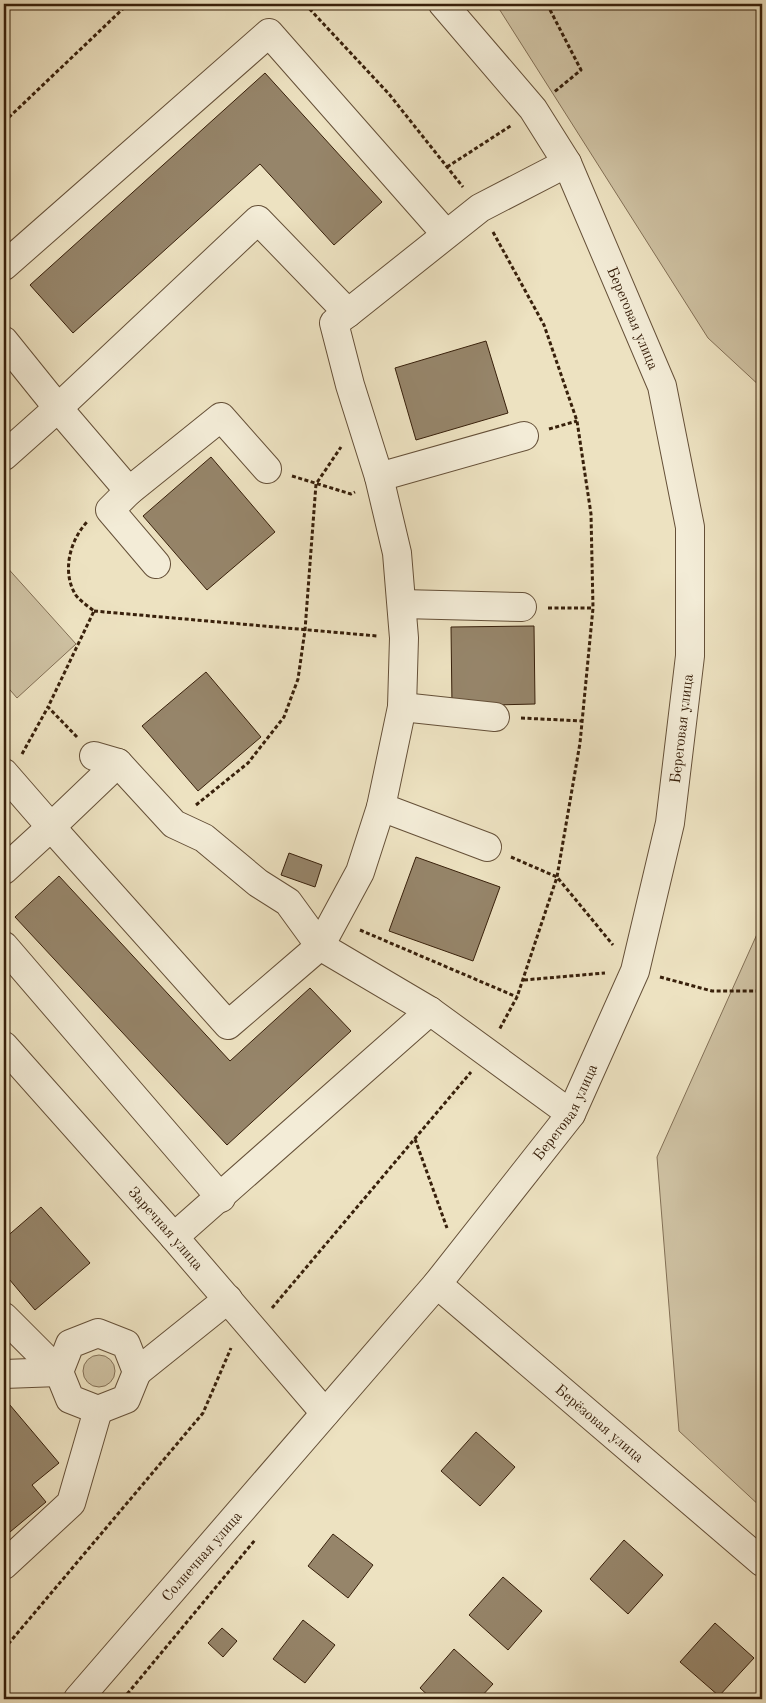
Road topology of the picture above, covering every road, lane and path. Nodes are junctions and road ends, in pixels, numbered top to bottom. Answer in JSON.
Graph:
{"nodes":[{"id":1,"x":128,"y":4,"type":"edge"},
{"id":2,"x":305,"y":4,"type":"edge"},
{"id":3,"x":443,"y":4,"type":"edge"},
{"id":4,"x":547,"y":4,"type":"edge"},
{"id":5,"x":525,"y":116,"type":"junction"},
{"id":6,"x":4,"y":122,"type":"edge"},
{"id":7,"x":567,"y":163,"type":"junction"},
{"id":8,"x":447,"y":167,"type":"junction"},
{"id":9,"x":480,"y":208,"type":"junction"},
{"id":10,"x":446,"y":234,"type":"junction"},
{"id":11,"x":4,"y":266,"type":"edge"},
{"id":12,"x":348,"y":313,"type":"junction"},
{"id":13,"x":4,"y":342,"type":"edge"},
{"id":14,"x":58,"y":408,"type":"junction"},
{"id":15,"x":524,"y":436,"type":"dead end"},
{"id":16,"x":345,"y":441,"type":"dead end"},
{"id":17,"x":4,"y":456,"type":"edge"},
{"id":18,"x":267,"y":468,"type":"joint"},
{"id":19,"x":379,"y":477,"type":"junction"},
{"id":20,"x":316,"y":484,"type":"junction"},
{"id":21,"x":129,"y":491,"type":"junction"},
{"id":22,"x":92,"y":516,"type":"dead end"},
{"id":23,"x":156,"y":564,"type":"dead end"},
{"id":24,"x":402,"y":604,"type":"junction"},
{"id":25,"x":522,"y":608,"type":"joint"},
{"id":26,"x":593,"y":608,"type":"junction"},
{"id":27,"x":94,"y":611,"type":"junction"},
{"id":28,"x":305,"y":630,"type":"junction"},
{"id":29,"x":404,"y":638,"type":"junction"},
{"id":30,"x":48,"y":707,"type":"junction"},
{"id":31,"x":402,"y":708,"type":"junction"},
{"id":32,"x":495,"y":717,"type":"joint"},
{"id":33,"x":582,"y":721,"type":"junction"},
{"id":34,"x":106,"y":760,"type":"junction"},
{"id":35,"x":6,"y":776,"type":"edge"},
{"id":36,"x":189,"y":798,"type":"dead end"},
{"id":37,"x":381,"y":808,"type":"junction"},
{"id":38,"x":51,"y":827,"type":"junction"},
{"id":39,"x":487,"y":847,"type":"joint"},
{"id":40,"x":4,"y":870,"type":"edge"},
{"id":41,"x":556,"y":877,"type":"junction"},
{"id":42,"x":334,"y":919,"type":"junction"},
{"id":43,"x":4,"y":946,"type":"edge"},
{"id":44,"x":320,"y":946,"type":"junction"},
{"id":45,"x":635,"y":971,"type":"junction"},
{"id":46,"x":524,"y":980,"type":"junction"},
{"id":47,"x":762,"y":991,"type":"edge"},
{"id":48,"x":517,"y":997,"type":"junction"},
{"id":49,"x":430,"y":1011,"type":"junction"},
{"id":50,"x":487,"y":1052,"type":"junction"},
{"id":51,"x":7,"y":1058,"type":"edge"},
{"id":52,"x":571,"y":1114,"type":"junction"},
{"id":53,"x":414,"y":1139,"type":"junction"},
{"id":54,"x":221,"y":1198,"type":"junction"},
{"id":55,"x":174,"y":1238,"type":"junction"},
{"id":56,"x":458,"y":1258,"type":"junction"},
{"id":57,"x":437,"y":1284,"type":"junction"},
{"id":58,"x":228,"y":1299,"type":"junction"},
{"id":59,"x":4,"y":1316,"type":"edge"},
{"id":60,"x":254,"y":1330,"type":"junction"},
{"id":61,"x":231,"y":1348,"type":"dead end"},
{"id":62,"x":59,"y":1372,"type":"junction"},
{"id":63,"x":137,"y":1372,"type":"junction"},
{"id":64,"x":4,"y":1374,"type":"edge"},
{"id":65,"x":98,"y":1410,"type":"junction"},
{"id":66,"x":325,"y":1413,"type":"junction"},
{"id":67,"x":762,"y":1562,"type":"edge"},
{"id":68,"x":4,"y":1566,"type":"edge"},
{"id":69,"x":4,"y":1649,"type":"edge"},
{"id":70,"x":78,"y":1699,"type":"edge"}],
"edges":[{"from":1,"to":6,"type":"path"},
{"from":2,"to":8,"type":"path"},
{"from":3,"to":5,"type":"street","name":"Береговая улица"},
{"from":4,"to":5,"type":"path"},
{"from":5,"to":7,"type":"street","name":"Береговая улица"},
{"from":5,"to":8,"type":"path"},
{"from":7,"to":9,"type":"street"},
{"from":7,"to":45,"type":"street","name":"Береговая улица"},
{"from":8,"to":9,"type":"path"},
{"from":9,"to":10,"type":"street"},
{"from":9,"to":26,"type":"path"},
{"from":10,"to":11,"type":"street"},
{"from":10,"to":12,"type":"street"},
{"from":12,"to":14,"type":"street"},
{"from":12,"to":19,"type":"street"},
{"from":13,"to":14,"type":"street"},
{"from":14,"to":17,"type":"street"},
{"from":14,"to":21,"type":"street"},
{"from":15,"to":19,"type":"street"},
{"from":16,"to":20,"type":"path"},
{"from":18,"to":20,"type":"path"},
{"from":18,"to":21,"type":"street"},
{"from":19,"to":20,"type":"path"},
{"from":19,"to":24,"type":"street"},
{"from":20,"to":28,"type":"path"},
{"from":21,"to":23,"type":"street"},
{"from":22,"to":27,"type":"path"},
{"from":24,"to":25,"type":"street"},
{"from":24,"to":29,"type":"street"},
{"from":25,"to":26,"type":"path"},
{"from":26,"to":33,"type":"path"},
{"from":27,"to":28,"type":"path"},
{"from":27,"to":30,"type":"path"},
{"from":28,"to":29,"type":"path"},
{"from":28,"to":36,"type":"path"},
{"from":29,"to":31,"type":"street"},
{"from":30,"to":34,"type":"path"},
{"from":30,"to":35,"type":"path"},
{"from":31,"to":32,"type":"street"},
{"from":31,"to":37,"type":"street"},
{"from":32,"to":33,"type":"path"},
{"from":33,"to":41,"type":"path"},
{"from":34,"to":38,"type":"street"},
{"from":34,"to":44,"type":"street"},
{"from":35,"to":38,"type":"street"},
{"from":37,"to":39,"type":"street"},
{"from":37,"to":42,"type":"street"},
{"from":38,"to":40,"type":"street"},
{"from":38,"to":44,"type":"street"},
{"from":39,"to":41,"type":"path"},
{"from":41,"to":45,"type":"path"},
{"from":41,"to":46,"type":"path"},
{"from":42,"to":44,"type":"street"},
{"from":42,"to":48,"type":"path"},
{"from":43,"to":54,"type":"street"},
{"from":44,"to":49,"type":"street"},
{"from":45,"to":46,"type":"path"},
{"from":45,"to":47,"type":"path"},
{"from":45,"to":52,"type":"street","name":"Береговая улица"},
{"from":46,"to":48,"type":"path"},
{"from":48,"to":50,"type":"path"},
{"from":49,"to":50,"type":"street"},
{"from":49,"to":54,"type":"street"},
{"from":50,"to":52,"type":"street"},
{"from":50,"to":53,"type":"path"},
{"from":51,"to":55,"type":"street","name":"Заречная улица"},
{"from":52,"to":56,"type":"street","name":"Береговая улица"},
{"from":53,"to":56,"type":"path"},
{"from":53,"to":60,"type":"path"},
{"from":54,"to":55,"type":"street"},
{"from":55,"to":58,"type":"street","name":"Заречная улица"},
{"from":56,"to":57,"type":"street","name":"Береговая улица"},
{"from":57,"to":66,"type":"street","name":"Береговая улица"},
{"from":57,"to":67,"type":"street","name":"Берёзовая улица"},
{"from":58,"to":60,"type":"street","name":"Заречная улица"},
{"from":58,"to":63,"type":"street"},
{"from":59,"to":62,"type":"street"},
{"from":60,"to":66,"type":"street","name":"Заречная улица"},
{"from":61,"to":69,"type":"path"},
{"from":62,"to":63,"type":"street"},
{"from":62,"to":64,"type":"street"},
{"from":62,"to":65,"type":"street"},
{"from":63,"to":65,"type":"street"},
{"from":65,"to":68,"type":"street"},
{"from":66,"to":70,"type":"street","name":"Солнечная улица"}]}
